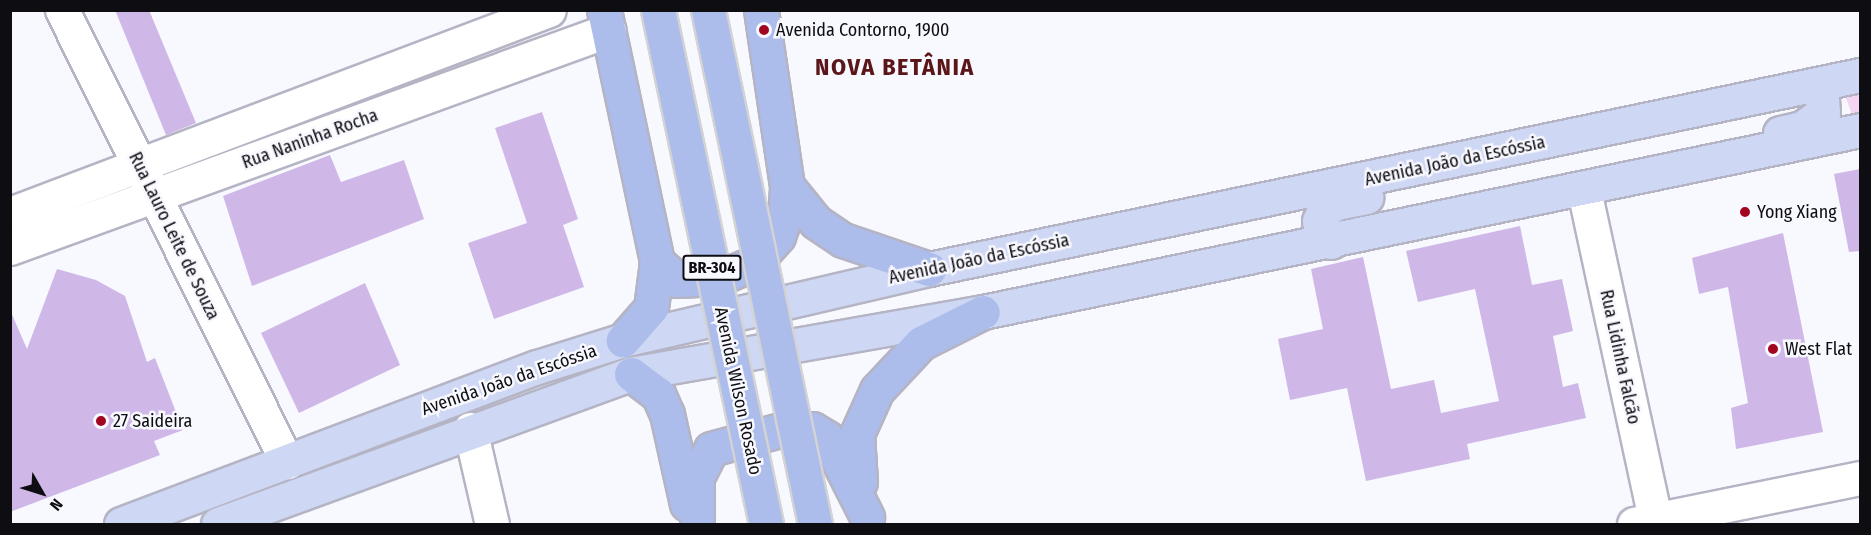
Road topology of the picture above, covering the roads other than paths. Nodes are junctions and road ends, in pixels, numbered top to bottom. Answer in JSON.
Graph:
{"nodes":[{"id":1,"x":62,"y":10,"type":"edge"},
{"id":2,"x":549,"y":10,"type":"edge"},
{"id":3,"x":658,"y":10,"type":"edge"},
{"id":4,"x":708,"y":10,"type":"edge"},
{"id":5,"x":761,"y":10,"type":"edge"},
{"id":6,"x":607,"y":20,"type":"edge"},
{"id":7,"x":1860,"y":75,"type":"edge"},
{"id":8,"x":1821,"y":84,"type":"junction"},
{"id":9,"x":1860,"y":130,"type":"edge"},
{"id":10,"x":1506,"y":150,"type":"junction"},
{"id":11,"x":140,"y":166,"type":"junction"},
{"id":12,"x":1675,"y":171,"type":"junction"},
{"id":13,"x":787,"y":186,"type":"junction"},
{"id":14,"x":1584,"y":190,"type":"junction"},
{"id":15,"x":154,"y":195,"type":"junction"},
{"id":16,"x":10,"y":214,"type":"edge"},
{"id":17,"x":1331,"y":242,"type":"junction"},
{"id":18,"x":10,"y":248,"type":"edge"},
{"id":19,"x":657,"y":262,"type":"junction"},
{"id":20,"x":929,"y":269,"type":"junction"},
{"id":21,"x":983,"y":312,"type":"junction"},
{"id":22,"x":623,"y":340,"type":"junction"},
{"id":23,"x":631,"y":374,"type":"junction"},
{"id":24,"x":470,"y":429,"type":"junction"},
{"id":25,"x":287,"y":462,"type":"junction"},
{"id":26,"x":1860,"y":478,"type":"edge"},
{"id":27,"x":868,"y":521,"type":"edge"},
{"id":28,"x":1648,"y":523,"type":"edge"},
{"id":29,"x":121,"y":525,"type":"edge"},
{"id":30,"x":218,"y":525,"type":"edge"},
{"id":31,"x":492,"y":525,"type":"edge"},
{"id":32,"x":692,"y":525,"type":"edge"},
{"id":33,"x":697,"y":525,"type":"edge"},
{"id":34,"x":766,"y":525,"type":"edge"},
{"id":35,"x":815,"y":525,"type":"edge"}],
"edges":[{"from":1,"to":11,"type":"street","name":"Rua Lauro Leite de Souza"},
{"from":2,"to":11,"type":"street","name":"Rua Naninha Rocha"},
{"from":3,"to":34,"type":"highway","name":"Avenida Wilson Rosado","number":"BR-304","bridge":true},
{"from":4,"to":35,"type":"highway","number":"BR-304","bridge":true},
{"from":5,"to":13,"type":"highway"},
{"from":6,"to":15,"type":"street","name":"Rua Naninha Rocha"},
{"from":6,"to":19,"type":"highway"},
{"from":7,"to":8,"type":"main road","name":"Avenida João da Escóssia"},
{"from":8,"to":10,"type":"main road","name":"Avenida João da Escóssia"},
{"from":8,"to":12,"type":"main road"},
{"from":9,"to":12,"type":"main road","name":"Avenida João da Escóssia"},
{"from":10,"to":17,"type":"main road"},
{"from":10,"to":20,"type":"main road","name":"Avenida João da Escóssia"},
{"from":11,"to":15,"type":"street","name":"Rua Lauro Leite de Souza"},
{"from":11,"to":16,"type":"street","name":"Rua Naninha Rocha"},
{"from":12,"to":14,"type":"main road","name":"Avenida João da Escóssia"},
{"from":13,"to":19,"type":"highway"},
{"from":13,"to":20,"type":"highway"},
{"from":14,"to":17,"type":"main road","name":"Avenida João da Escóssia"},
{"from":14,"to":28,"type":"street","name":"Rua Lidinha Falcão"},
{"from":15,"to":18,"type":"street","name":"Rua Naninha Rocha"},
{"from":15,"to":25,"type":"street","name":"Rua Lauro Leite de Souza"},
{"from":17,"to":21,"type":"main road","name":"Avenida João da Escóssia"},
{"from":19,"to":22,"type":"highway"},
{"from":20,"to":22,"type":"main road","name":"Avenida João da Escóssia"},
{"from":21,"to":23,"type":"main road","name":"Avenida João da Escóssia"},
{"from":21,"to":27,"type":"highway"},
{"from":22,"to":25,"type":"main road","name":"Avenida João da Escóssia"},
{"from":23,"to":24,"type":"main road","name":"Avenida João da Escóssia"},
{"from":23,"to":32,"type":"highway"},
{"from":24,"to":30,"type":"main road","name":"Avenida João da Escóssia"},
{"from":24,"to":31,"type":"street"},
{"from":25,"to":29,"type":"main road","name":"Avenida João da Escóssia"},
{"from":26,"to":28,"type":"street"},
{"from":27,"to":33,"type":"highway"}]}
